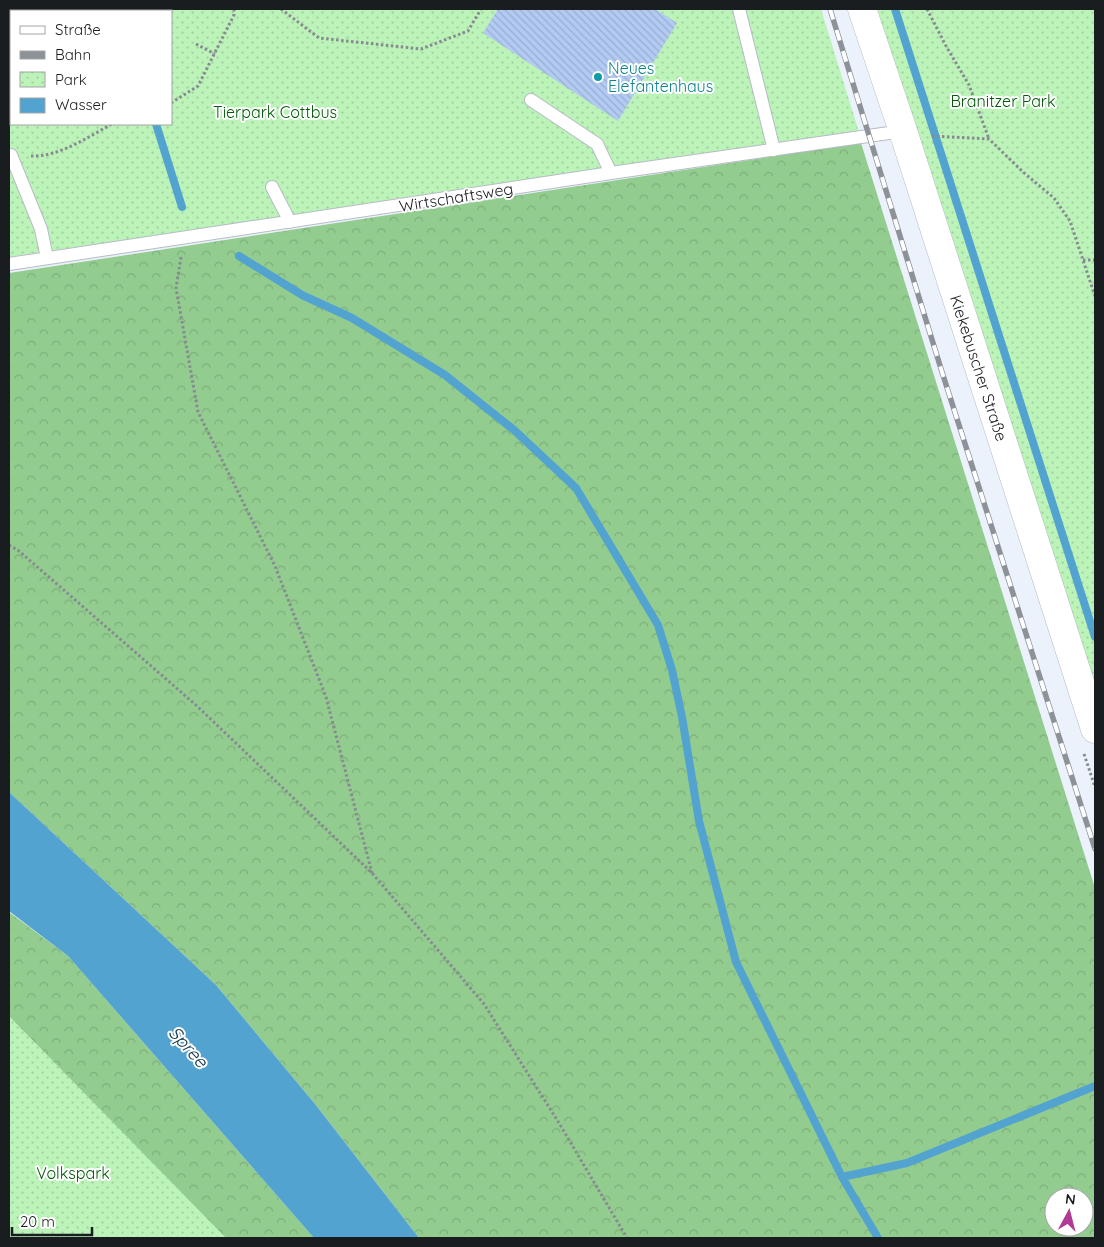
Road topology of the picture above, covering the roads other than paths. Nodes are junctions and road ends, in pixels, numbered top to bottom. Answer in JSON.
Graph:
{"nodes":[{"id":1,"x":740,"y":9,"type":"edge"},
{"id":2,"x":862,"y":9,"type":"edge"},
{"id":3,"x":531,"y":100,"type":"dead end"},
{"id":4,"x":903,"y":131,"type":"junction"},
{"id":5,"x":774,"y":150,"type":"junction"},
{"id":6,"x":11,"y":155,"type":"road end"},
{"id":7,"x":611,"y":173,"type":"junction"},
{"id":8,"x":272,"y":187,"type":"dead end"},
{"id":9,"x":290,"y":222,"type":"junction"},
{"id":10,"x":47,"y":258,"type":"junction"},
{"id":11,"x":9,"y":264,"type":"edge"},
{"id":12,"x":1095,"y":729,"type":"edge"}],
"edges":[{"from":1,"to":5,"type":"lane"},
{"from":2,"to":4,"type":"street","name":"Kiekebuscher Straße"},
{"from":3,"to":7,"type":"lane"},
{"from":4,"to":5,"type":"lane","name":"Wirtschaftsweg"},
{"from":4,"to":12,"type":"street","name":"Kiekebuscher Straße"},
{"from":5,"to":7,"type":"lane","name":"Wirtschaftsweg"},
{"from":6,"to":10,"type":"lane"},
{"from":7,"to":9,"type":"lane","name":"Wirtschaftsweg"},
{"from":8,"to":9,"type":"lane"},
{"from":9,"to":10,"type":"lane","name":"Wirtschaftsweg"},
{"from":10,"to":11,"type":"lane","name":"Wirtschaftsweg"}]}
